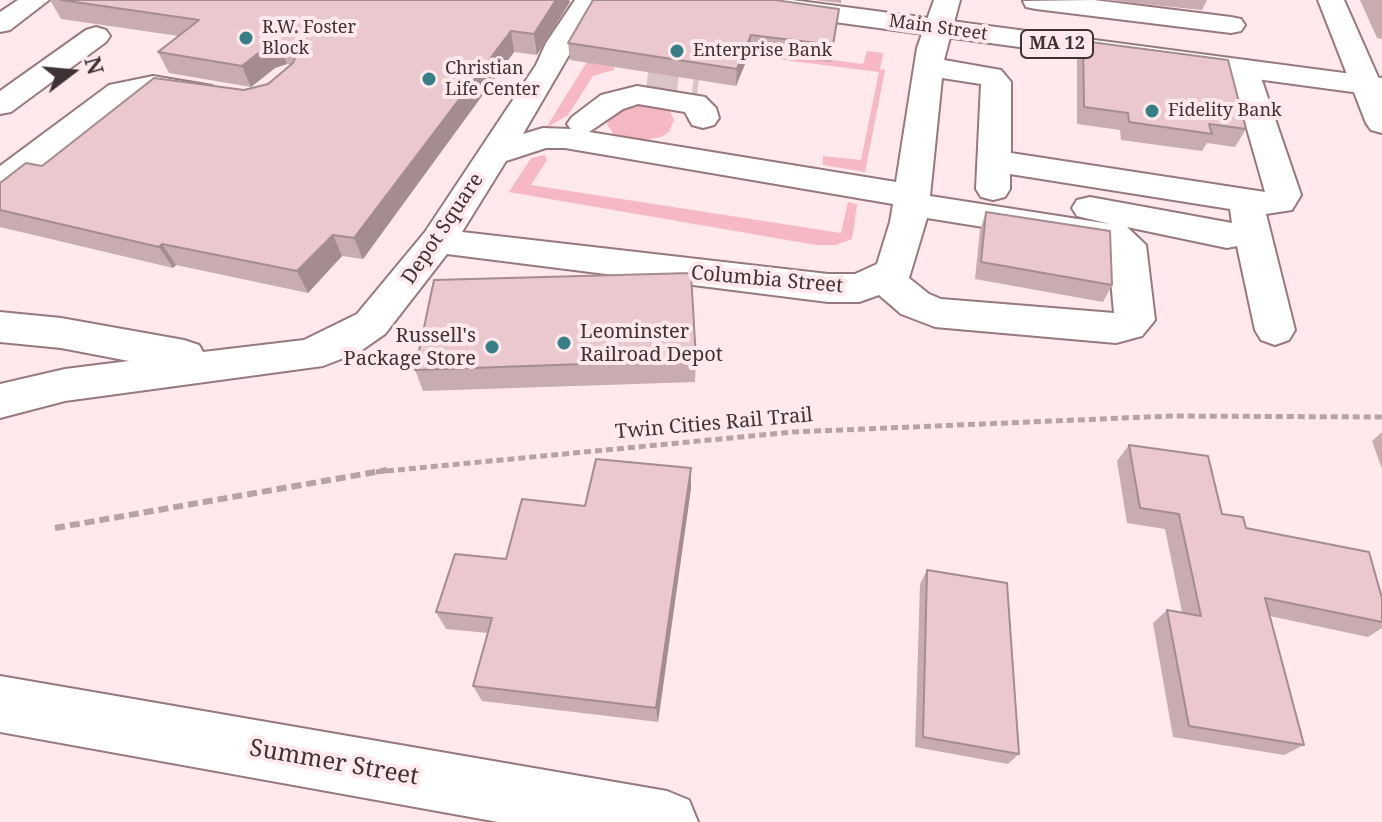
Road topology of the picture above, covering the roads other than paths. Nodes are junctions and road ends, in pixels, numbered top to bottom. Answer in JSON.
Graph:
{"nodes":[{"id":1,"x":36,"y":0,"type":"edge"},
{"id":2,"x":588,"y":0,"type":"edge"},
{"id":3,"x":731,"y":0,"type":"edge"},
{"id":4,"x":1036,"y":0,"type":"edge"},
{"id":5,"x":1331,"y":0,"type":"edge"},
{"id":6,"x":1076,"y":3,"type":"edge"},
{"id":7,"x":941,"y":14,"type":"edge"},
{"id":8,"x":1217,"y":16,"type":"edge"},
{"id":9,"x":1,"y":22,"type":"edge"},
{"id":10,"x":96,"y":36,"type":"edge"},
{"id":11,"x":1033,"y":41,"type":"junction"},
{"id":12,"x":929,"y":67,"type":"junction"},
{"id":13,"x":1242,"y":69,"type":"junction"},
{"id":14,"x":647,"y":81,"type":"tunnel mouth"},
{"id":15,"x":1373,"y":86,"type":"edge"},
{"id":16,"x":698,"y":87,"type":"edge"},
{"id":17,"x":227,"y":97,"type":"edge"},
{"id":18,"x":0,"y":105,"type":"edge"},
{"id":19,"x":703,"y":118,"type":"junction"},
{"id":20,"x":1382,"y":123,"type":"edge"},
{"id":21,"x":579,"y":132,"type":"junction"},
{"id":22,"x":492,"y":155,"type":"junction"},
{"id":23,"x":681,"y":159,"type":"junction"},
{"id":24,"x":994,"y":176,"type":"junction"},
{"id":25,"x":0,"y":183,"type":"edge"},
{"id":26,"x":913,"y":192,"type":"junction"},
{"id":27,"x":1249,"y":215,"type":"junction"},
{"id":28,"x":438,"y":241,"type":"junction"},
{"id":29,"x":883,"y":278,"type":"junction"},
{"id":30,"x":0,"y":327,"type":"edge"},
{"id":31,"x":1275,"y":330,"type":"dead end"},
{"id":32,"x":226,"y":363,"type":"junction"},
{"id":33,"x":0,"y":401,"type":"edge"},
{"id":34,"x":0,"y":704,"type":"edge"},
{"id":35,"x":667,"y":822,"type":"edge"}],
"edges":[{"from":1,"to":9,"type":"street"},
{"from":2,"to":22,"type":"street","name":"Depot Square"},
{"from":3,"to":7,"type":"street","name":"Main Street","number":"MA 12"},
{"from":4,"to":6,"type":"street"},
{"from":4,"to":11,"type":"street"},
{"from":5,"to":15,"type":"street"},
{"from":6,"to":8,"type":"street"},
{"from":7,"to":11,"type":"street","name":"Main Street","number":"MA 12"},
{"from":7,"to":12,"type":"street"},
{"from":8,"to":13,"type":"street"},
{"from":10,"to":18,"type":"street"},
{"from":11,"to":13,"type":"street","name":"Main Street","number":"MA 12"},
{"from":12,"to":24,"type":"street"},
{"from":12,"to":26,"type":"street"},
{"from":13,"to":15,"type":"street","name":"Main Street","number":"MA 12"},
{"from":13,"to":27,"type":"street"},
{"from":14,"to":21,"type":"street"},
{"from":15,"to":20,"type":"street"},
{"from":16,"to":19,"type":"street"},
{"from":17,"to":25,"type":"street"},
{"from":19,"to":21,"type":"street"},
{"from":19,"to":23,"type":"street"},
{"from":21,"to":22,"type":"street"},
{"from":21,"to":23,"type":"street"},
{"from":22,"to":28,"type":"street","name":"Depot Square"},
{"from":23,"to":26,"type":"street"},
{"from":24,"to":26,"type":"street"},
{"from":24,"to":27,"type":"street"},
{"from":24,"to":27,"type":"street"},
{"from":26,"to":29,"type":"street"},
{"from":26,"to":29,"type":"street"},
{"from":27,"to":31,"type":"street"},
{"from":28,"to":29,"type":"street","name":"Columbia Street"},
{"from":28,"to":32,"type":"street","name":"Depot Square"},
{"from":30,"to":32,"type":"street","name":"Depot Square"},
{"from":32,"to":33,"type":"street","name":"Depot Square"},
{"from":34,"to":35,"type":"street","name":"Summer Street"}]}
